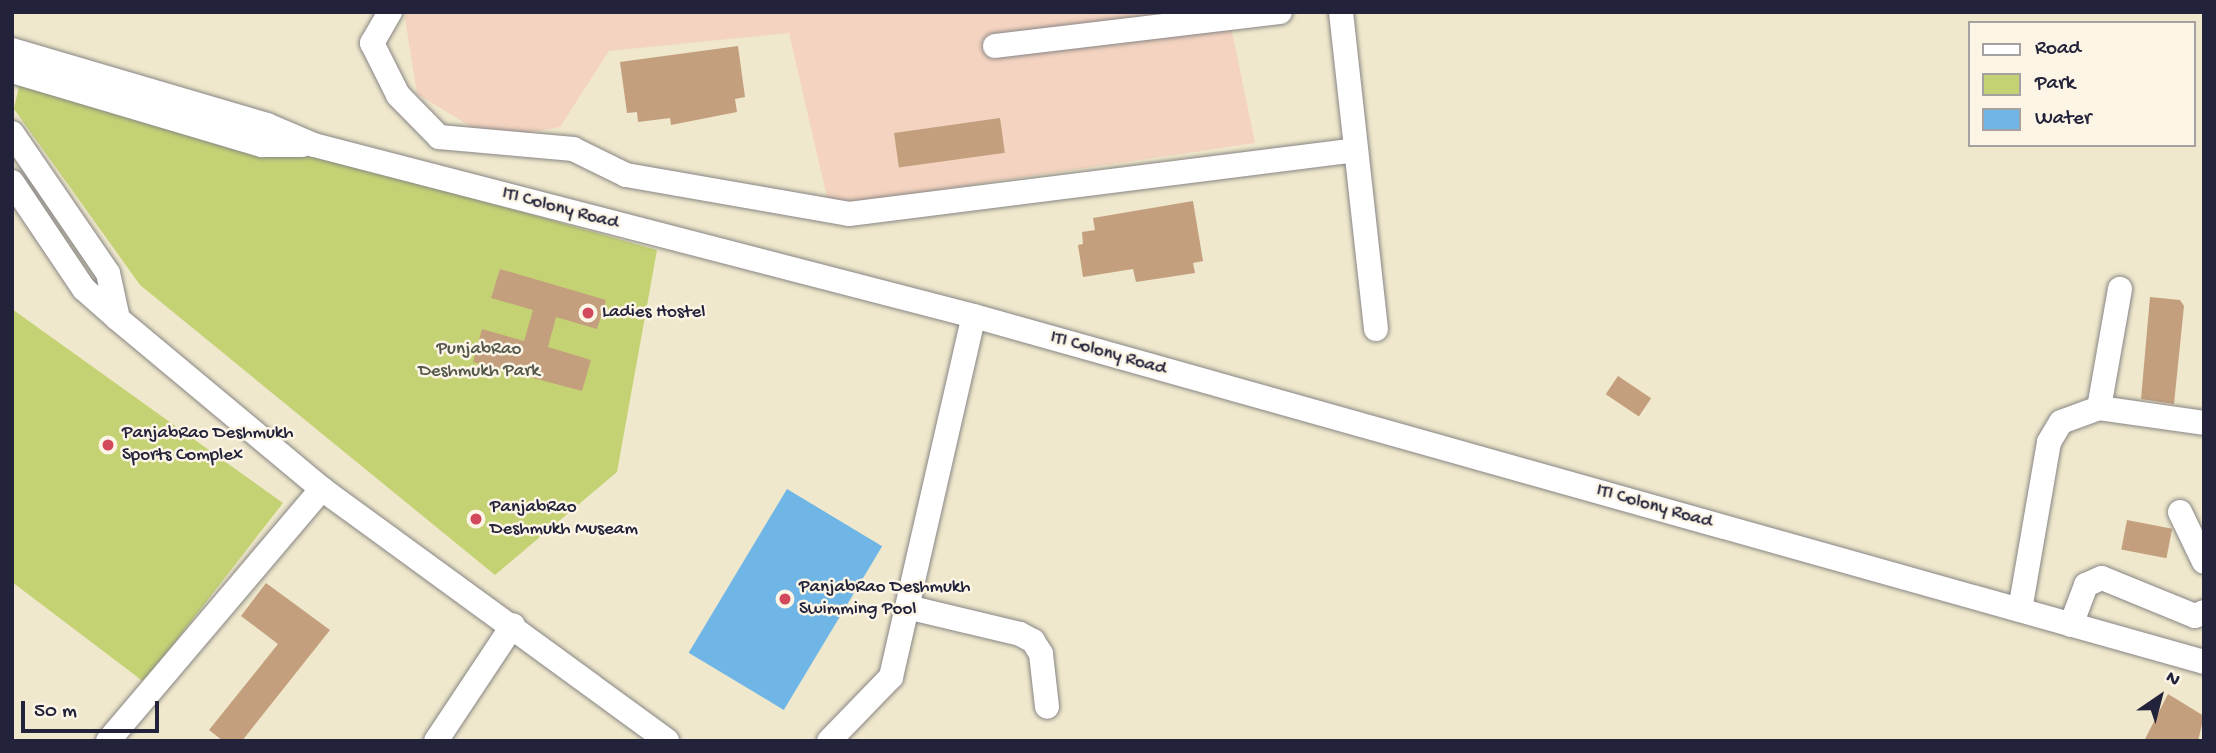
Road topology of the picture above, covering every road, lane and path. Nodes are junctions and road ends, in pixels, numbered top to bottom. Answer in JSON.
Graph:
{"nodes":[{"id":1,"x":390,"y":12,"type":"edge"},
{"id":2,"x":1280,"y":12,"type":"edge"},
{"id":3,"x":1341,"y":12,"type":"edge"},
{"id":4,"x":996,"y":46,"type":"dead end"},
{"id":5,"x":12,"y":50,"type":"edge"},
{"id":6,"x":12,"y":71,"type":"edge"},
{"id":7,"x":12,"y":133,"type":"edge"},
{"id":8,"x":313,"y":145,"type":"junction"},
{"id":9,"x":1356,"y":150,"type":"junction"},
{"id":10,"x":12,"y":182,"type":"edge"},
{"id":11,"x":2120,"y":289,"type":"dead end"},
{"id":12,"x":974,"y":316,"type":"junction"},
{"id":13,"x":118,"y":319,"type":"junction"},
{"id":14,"x":1376,"y":329,"type":"dead end"},
{"id":15,"x":2099,"y":408,"type":"junction"},
{"id":16,"x":2204,"y":422,"type":"edge"},
{"id":17,"x":322,"y":489,"type":"junction"},
{"id":18,"x":2180,"y":512,"type":"dead end"},
{"id":19,"x":2204,"y":562,"type":"edge"},
{"id":20,"x":907,"y":607,"type":"junction"},
{"id":21,"x":2020,"y":610,"type":"junction"},
{"id":22,"x":2204,"y":612,"type":"edge"},
{"id":23,"x":513,"y":625,"type":"junction"},
{"id":24,"x":2071,"y":625,"type":"junction"},
{"id":25,"x":2204,"y":662,"type":"edge"},
{"id":26,"x":1047,"y":707,"type":"dead end"},
{"id":27,"x":653,"y":736,"type":"edge"},
{"id":28,"x":108,"y":741,"type":"edge"},
{"id":29,"x":436,"y":741,"type":"edge"},
{"id":30,"x":829,"y":741,"type":"edge"}],
"edges":[{"from":1,"to":9,"type":"street"},
{"from":2,"to":4,"type":"street"},
{"from":3,"to":9,"type":"street"},
{"from":5,"to":8,"type":"street","name":"ITI Colony Road"},
{"from":6,"to":8,"type":"street"},
{"from":7,"to":13,"type":"street"},
{"from":8,"to":12,"type":"street","name":"ITI Colony Road"},
{"from":9,"to":14,"type":"street"},
{"from":10,"to":13,"type":"street"},
{"from":11,"to":15,"type":"street"},
{"from":12,"to":20,"type":"street"},
{"from":12,"to":21,"type":"street","name":"ITI Colony Road"},
{"from":13,"to":17,"type":"street"},
{"from":15,"to":16,"type":"street"},
{"from":15,"to":21,"type":"street"},
{"from":17,"to":23,"type":"street"},
{"from":17,"to":28,"type":"street"},
{"from":18,"to":19,"type":"street"},
{"from":20,"to":26,"type":"street"},
{"from":20,"to":30,"type":"street"},
{"from":21,"to":24,"type":"street","name":"ITI Colony Road"},
{"from":22,"to":24,"type":"street"},
{"from":23,"to":27,"type":"street"},
{"from":23,"to":29,"type":"street"},
{"from":24,"to":25,"type":"street","name":"ITI Colony Road"}]}
